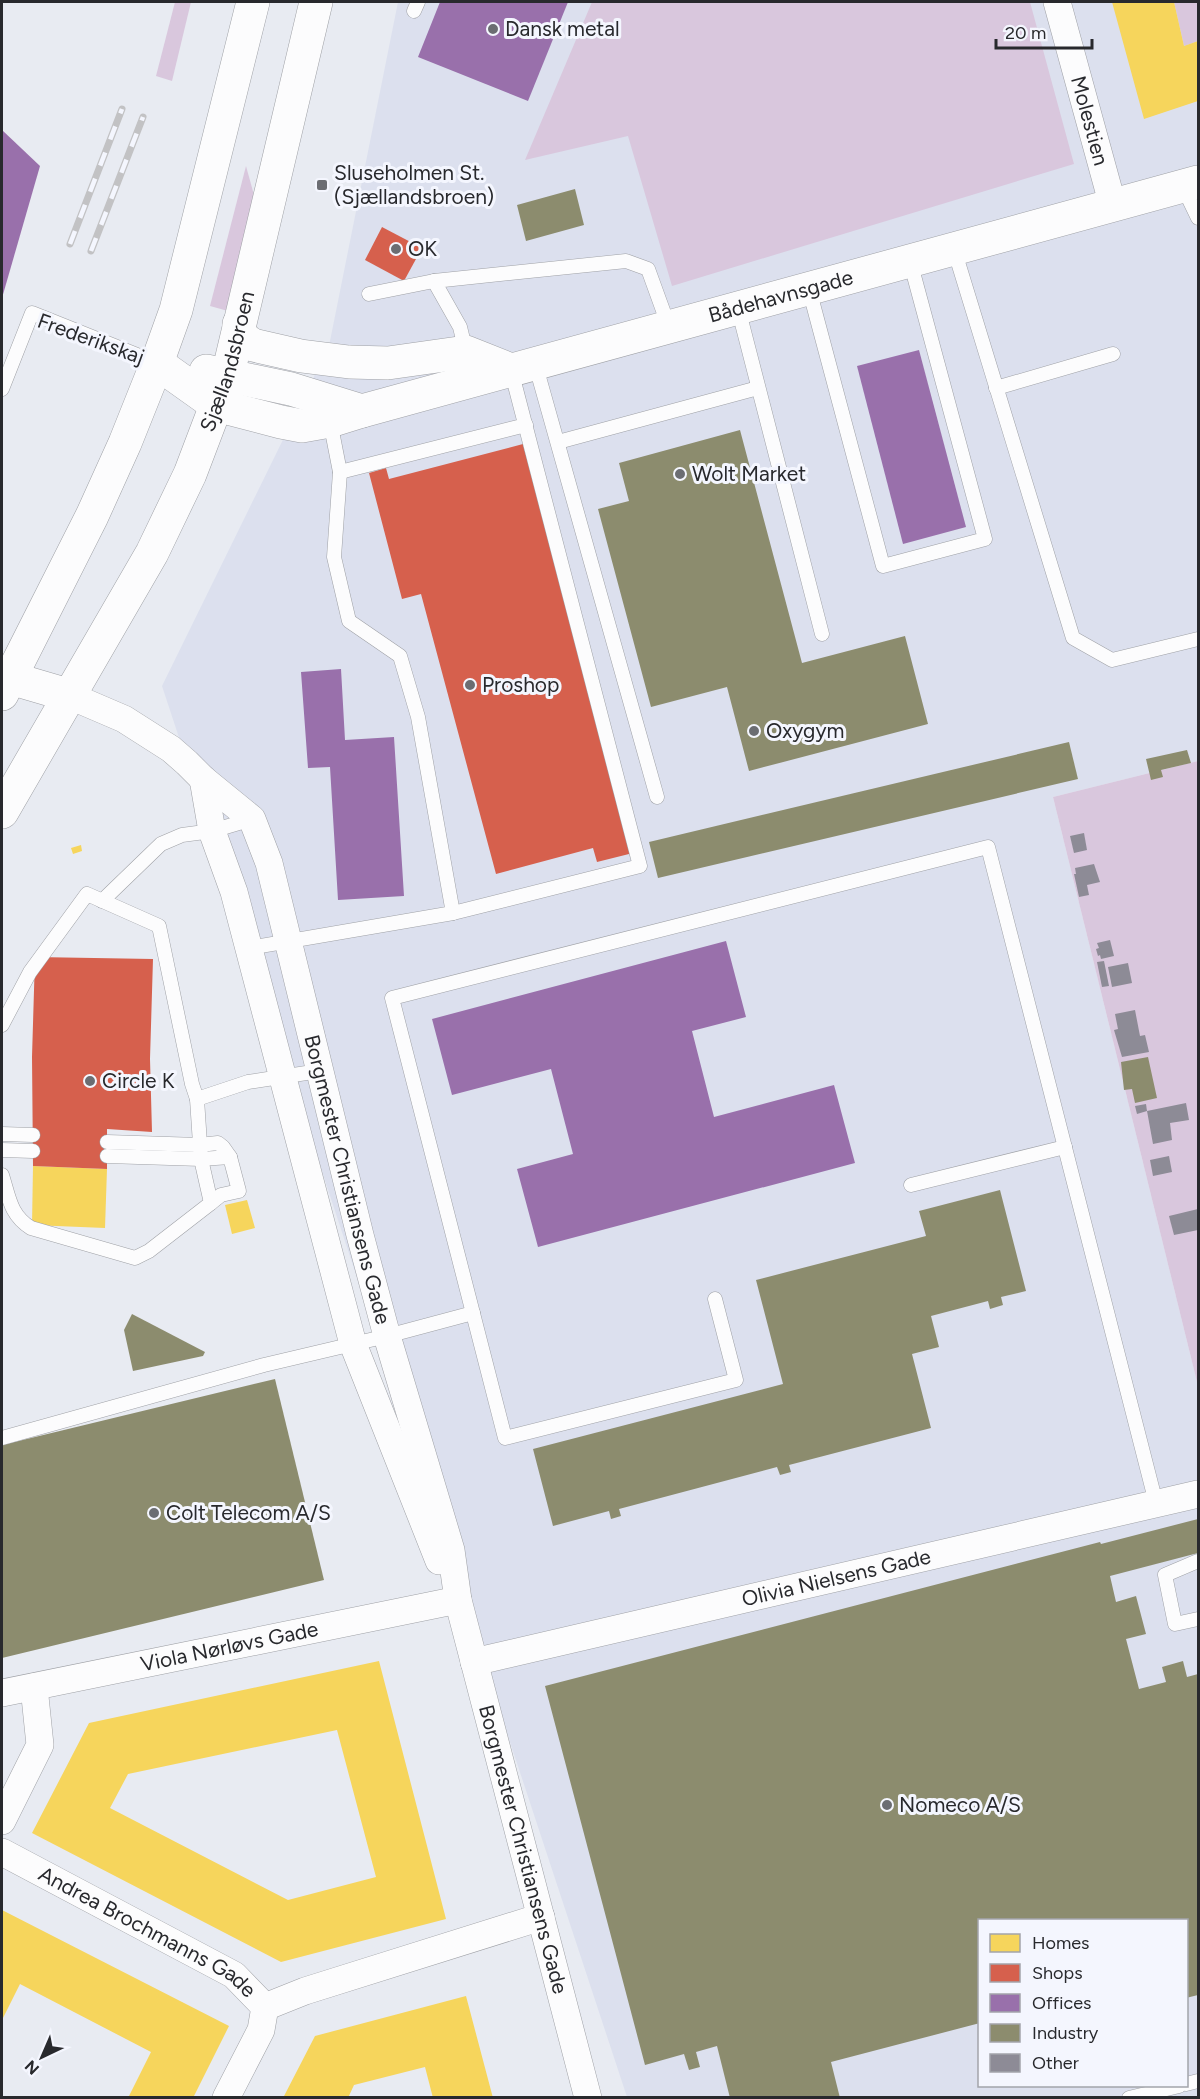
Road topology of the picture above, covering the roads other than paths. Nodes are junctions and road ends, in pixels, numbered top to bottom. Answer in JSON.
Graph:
{"nodes":[{"id":1,"x":253,"y":2,"type":"edge"},
{"id":2,"x":316,"y":2,"type":"edge"},
{"id":3,"x":1057,"y":2,"type":"edge"},
{"id":4,"x":1191,"y":184,"type":"edge"},
{"id":5,"x":1113,"y":206,"type":"junction"},
{"id":6,"x":1198,"y":218,"type":"edge"},
{"id":7,"x":954,"y":249,"type":"junction"},
{"id":8,"x":910,"y":261,"type":"junction"},
{"id":9,"x":435,"y":281,"type":"junction"},
{"id":10,"x":809,"y":289,"type":"junction"},
{"id":11,"x":369,"y":294,"type":"dead end"},
{"id":12,"x":738,"y":308,"type":"junction"},
{"id":13,"x":240,"y":324,"type":"junction"},
{"id":14,"x":669,"y":327,"type":"junction"},
{"id":15,"x":1113,"y":354,"type":"dead end"},
{"id":16,"x":157,"y":363,"type":"junction"},
{"id":17,"x":470,"y":366,"type":"junction"},
{"id":18,"x":523,"y":367,"type":"junction"},
{"id":19,"x":228,"y":374,"type":"junction"},
{"id":20,"x":758,"y":388,"type":"junction"},
{"id":21,"x":996,"y":388,"type":"junction"},
{"id":22,"x":2,"y":389,"type":"edge"},
{"id":23,"x":216,"y":405,"type":"junction"},
{"id":24,"x":362,"y":411,"type":"junction"},
{"id":25,"x":330,"y":422,"type":"junction"},
{"id":26,"x":526,"y":425,"type":"junction"},
{"id":27,"x":558,"y":442,"type":"junction"},
{"id":28,"x":340,"y":472,"type":"junction"},
{"id":29,"x":822,"y":634,"type":"dead end"},
{"id":30,"x":1198,"y":639,"type":"edge"},
{"id":31,"x":4,"y":682,"type":"edge"},
{"id":32,"x":68,"y":695,"type":"junction"},
{"id":33,"x":203,"y":779,"type":"junction"},
{"id":34,"x":657,"y":797,"type":"dead end"},
{"id":35,"x":2,"y":812,"type":"edge"},
{"id":36,"x":252,"y":819,"type":"junction"},
{"id":37,"x":212,"y":831,"type":"junction"},
{"id":38,"x":102,"y":901,"type":"junction"},
{"id":39,"x":453,"y":913,"type":"junction"},
{"id":40,"x":287,"y":941,"type":"junction"},
{"id":41,"x":249,"y":948,"type":"junction"},
{"id":42,"x":2,"y":1025,"type":"edge"},
{"id":43,"x":319,"y":1071,"type":"junction"},
{"id":44,"x":282,"y":1077,"type":"junction"},
{"id":45,"x":197,"y":1099,"type":"junction"},
{"id":46,"x":2,"y":1134,"type":"edge"},
{"id":47,"x":33,"y":1135,"type":"dead end"},
{"id":48,"x":1065,"y":1147,"type":"junction"},
{"id":49,"x":107,"y":1149,"type":"dead end"},
{"id":50,"x":2,"y":1150,"type":"edge"},
{"id":51,"x":33,"y":1151,"type":"dead end"},
{"id":52,"x":200,"y":1152,"type":"junction"},
{"id":53,"x":2,"y":1175,"type":"edge"},
{"id":54,"x":910,"y":1185,"type":"dead end"},
{"id":55,"x":211,"y":1203,"type":"junction"},
{"id":56,"x":715,"y":1299,"type":"dead end"},
{"id":57,"x":473,"y":1313,"type":"junction"},
{"id":58,"x":387,"y":1336,"type":"junction"},
{"id":59,"x":353,"y":1344,"type":"junction"},
{"id":60,"x":2,"y":1438,"type":"edge"},
{"id":61,"x":1198,"y":1494,"type":"edge"},
{"id":62,"x":1156,"y":1503,"type":"junction"},
{"id":63,"x":1198,"y":1561,"type":"edge"},
{"id":64,"x":458,"y":1600,"type":"junction"},
{"id":65,"x":1198,"y":1618,"type":"edge"},
{"id":66,"x":474,"y":1662,"type":"junction"},
{"id":67,"x":34,"y":1687,"type":"junction"},
{"id":68,"x":2,"y":1694,"type":"edge"},
{"id":69,"x":2,"y":1821,"type":"edge"},
{"id":70,"x":2,"y":1852,"type":"edge"},
{"id":71,"x":541,"y":1917,"type":"junction"},
{"id":72,"x":265,"y":2007,"type":"junction"},
{"id":73,"x":1171,"y":2087,"type":"edge"},
{"id":74,"x":226,"y":2097,"type":"edge"},
{"id":75,"x":588,"y":2097,"type":"edge"},
{"id":76,"x":1130,"y":2097,"type":"edge"}],
"edges":[{"from":1,"to":16,"type":"street"},
{"from":2,"to":13,"type":"street","name":"Sjællandsbroen"},
{"from":3,"to":5,"type":"street","name":"Molestien"},
{"from":4,"to":5,"type":"street","name":"Bådehavnsgade"},
{"from":4,"to":6,"type":"lane"},
{"from":5,"to":7,"type":"street","name":"Bådehavnsgade"},
{"from":7,"to":8,"type":"street","name":"Bådehavnsgade"},
{"from":7,"to":21,"type":"lane"},
{"from":8,"to":10,"type":"street","name":"Bådehavnsgade"},
{"from":8,"to":10,"type":"lane"},
{"from":9,"to":11,"type":"lane"},
{"from":9,"to":14,"type":"lane"},
{"from":9,"to":17,"type":"lane"},
{"from":10,"to":12,"type":"street","name":"Bådehavnsgade"},
{"from":12,"to":14,"type":"street","name":"Bådehavnsgade"},
{"from":12,"to":20,"type":"lane"},
{"from":13,"to":17,"type":"street"},
{"from":13,"to":19,"type":"street","name":"Sjællandsbroen"},
{"from":14,"to":18,"type":"street","name":"Bådehavnsgade"},
{"from":15,"to":21,"type":"lane"},
{"from":16,"to":19,"type":"street"},
{"from":16,"to":22,"type":"lane","name":"Frederikskaj"},
{"from":16,"to":23,"type":"street","name":"Bådehavnsgade"},
{"from":16,"to":31,"type":"street"},
{"from":17,"to":18,"type":"street","name":"Bådehavnsgade"},
{"from":17,"to":24,"type":"street","name":"Bådehavnsgade"},
{"from":18,"to":26,"type":"lane"},
{"from":18,"to":27,"type":"lane"},
{"from":19,"to":23,"type":"street","name":"Sjællandsbroen"},
{"from":19,"to":24,"type":"street"},
{"from":20,"to":27,"type":"lane"},
{"from":20,"to":29,"type":"lane"},
{"from":21,"to":30,"type":"lane"},
{"from":23,"to":25,"type":"street","name":"Bådehavnsgade"},
{"from":23,"to":32,"type":"street","name":"Sjællandsbroen"},
{"from":24,"to":25,"type":"street","name":"Bådehavnsgade"},
{"from":25,"to":28,"type":"lane"},
{"from":26,"to":28,"type":"lane"},
{"from":26,"to":39,"type":"lane"},
{"from":27,"to":34,"type":"lane"},
{"from":28,"to":39,"type":"lane"},
{"from":31,"to":32,"type":"street","name":"Borgmester Christiansens Gade"},
{"from":32,"to":33,"type":"street","name":"Borgmester Christiansens Gade"},
{"from":32,"to":35,"type":"street","name":"Sjællandsbroen"},
{"from":33,"to":36,"type":"street","name":"Borgmester Christiansens Gade"},
{"from":33,"to":37,"type":"street","name":"Borgmester Christiansens Gade"},
{"from":36,"to":37,"type":"lane"},
{"from":36,"to":40,"type":"street","name":"Borgmester Christiansens Gade"},
{"from":37,"to":38,"type":"lane"},
{"from":37,"to":41,"type":"street","name":"Borgmester Christiansens Gade"},
{"from":38,"to":42,"type":"lane"},
{"from":38,"to":45,"type":"lane"},
{"from":39,"to":40,"type":"lane"},
{"from":40,"to":41,"type":"lane"},
{"from":40,"to":43,"type":"street","name":"Borgmester Christiansens Gade"},
{"from":41,"to":44,"type":"street","name":"Borgmester Christiansens Gade"},
{"from":43,"to":44,"type":"lane"},
{"from":43,"to":58,"type":"street","name":"Borgmester Christiansens Gade"},
{"from":44,"to":45,"type":"lane"},
{"from":44,"to":59,"type":"street","name":"Borgmester Christiansens Gade"},
{"from":45,"to":52,"type":"lane"},
{"from":46,"to":47,"type":"lane"},
{"from":48,"to":54,"type":"lane"},
{"from":48,"to":57,"type":"lane"},
{"from":48,"to":62,"type":"lane"},
{"from":49,"to":52,"type":"lane"},
{"from":50,"to":51,"type":"lane"},
{"from":52,"to":55,"type":"lane"},
{"from":52,"to":55,"type":"lane"},
{"from":53,"to":55,"type":"lane"},
{"from":56,"to":57,"type":"lane"},
{"from":57,"to":58,"type":"lane"},
{"from":58,"to":59,"type":"lane"},
{"from":58,"to":64,"type":"street","name":"Borgmester Christiansens Gade"},
{"from":59,"to":60,"type":"lane"},
{"from":59,"to":64,"type":"street","name":"Borgmester Christiansens Gade"},
{"from":61,"to":62,"type":"street","name":"Olivia Nielsens Gade"},
{"from":62,"to":66,"type":"street","name":"Olivia Nielsens Gade"},
{"from":63,"to":65,"type":"lane"},
{"from":64,"to":66,"type":"street","name":"Borgmester Christiansens Gade"},
{"from":64,"to":67,"type":"street","name":"Viola Nørløvs Gade"},
{"from":66,"to":71,"type":"street","name":"Borgmester Christiansens Gade"},
{"from":67,"to":68,"type":"street","name":"Viola Nørløvs Gade"},
{"from":67,"to":69,"type":"street"},
{"from":70,"to":72,"type":"street","name":"Andrea Brochmanns Gade"},
{"from":71,"to":72,"type":"street"},
{"from":71,"to":75,"type":"street","name":"Borgmester Christiansens Gade"},
{"from":72,"to":74,"type":"street","name":"Andrea Brochmanns Gade"},
{"from":73,"to":76,"type":"lane"}]}
